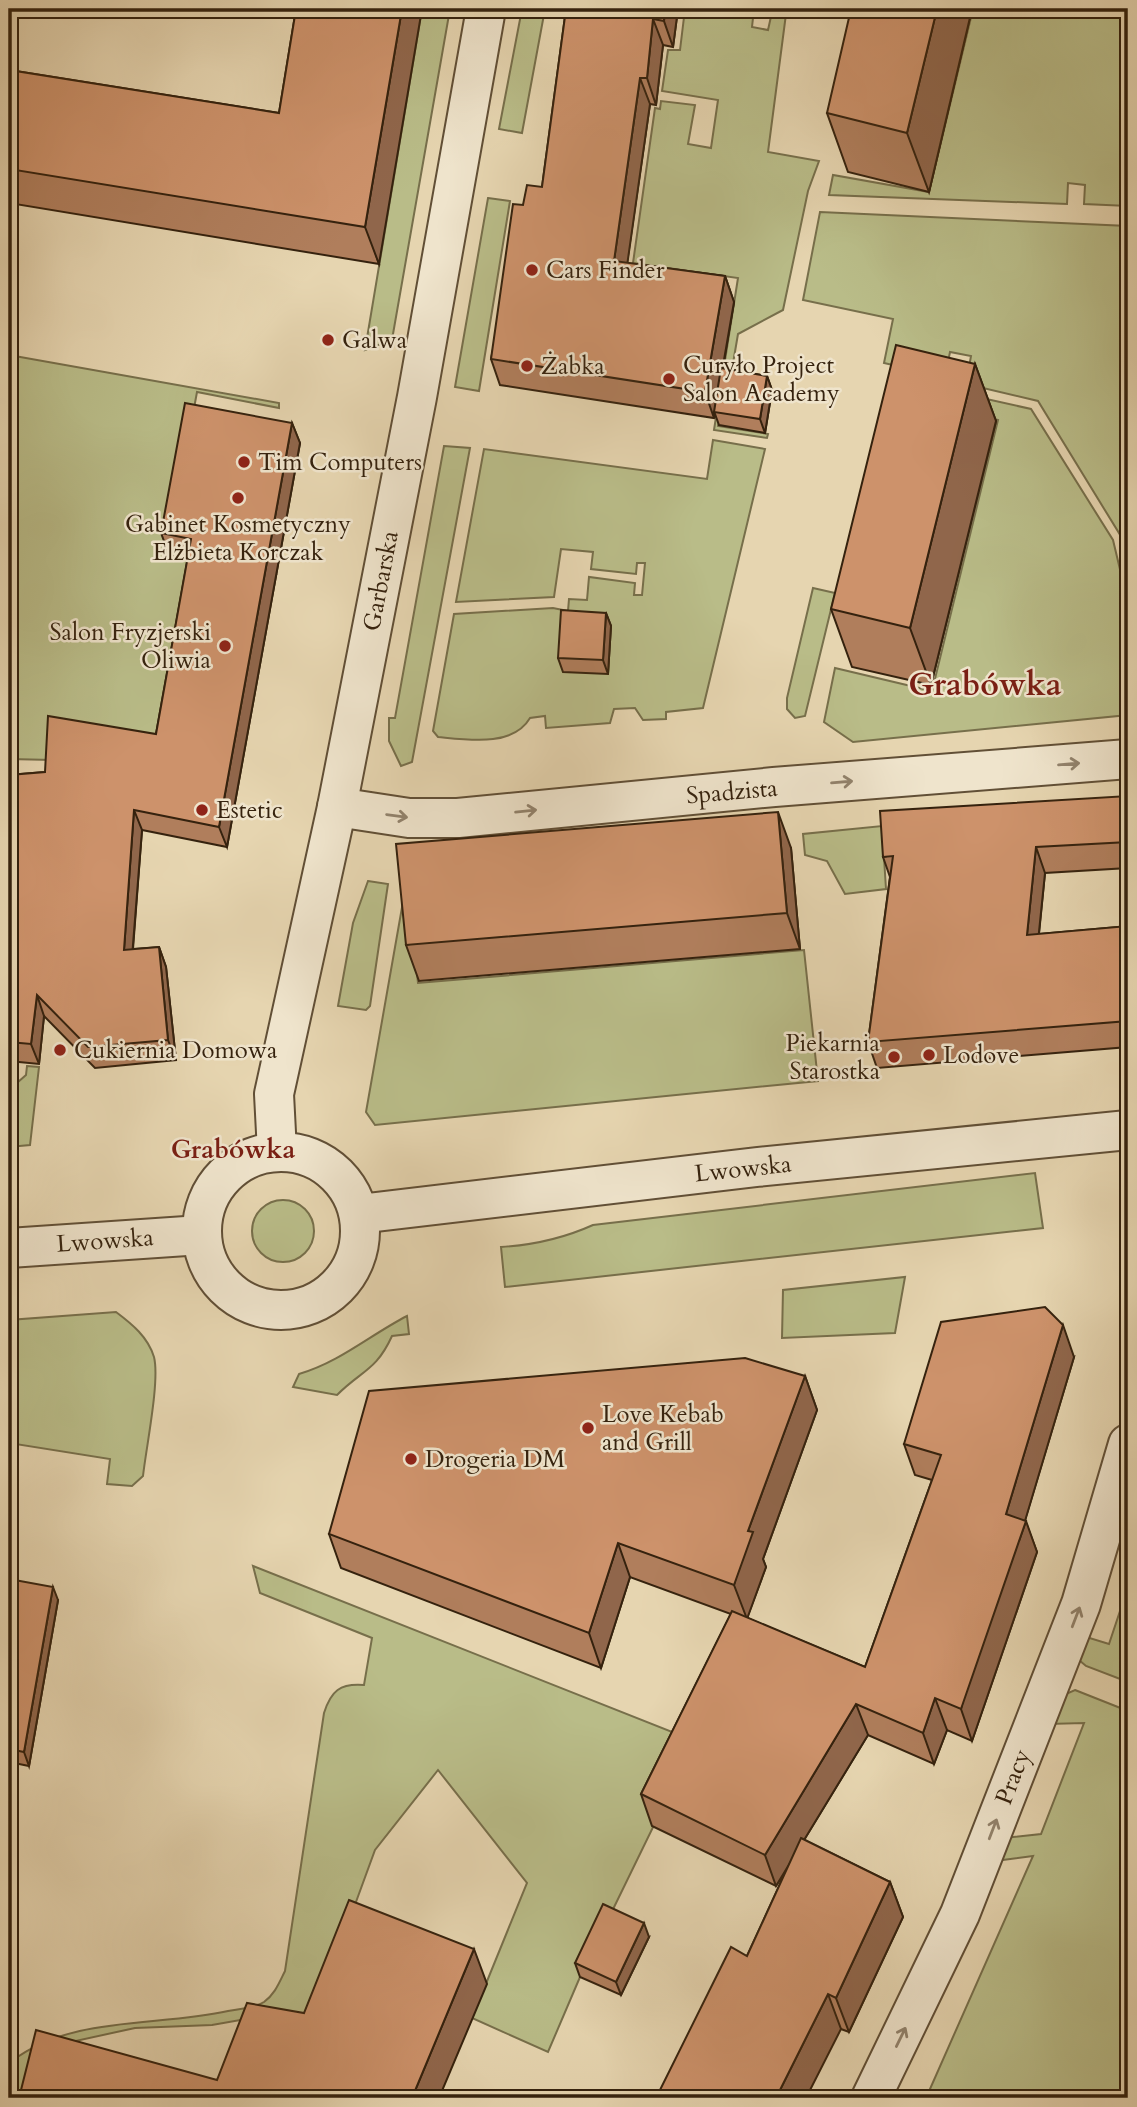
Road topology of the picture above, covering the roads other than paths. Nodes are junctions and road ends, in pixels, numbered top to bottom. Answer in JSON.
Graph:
{"nodes":[{"id":1,"x":486,"y":9,"type":"edge"},
{"id":2,"x":1128,"y":759,"type":"edge"},
{"id":3,"x":337,"y":807,"type":"junction"},
{"id":4,"x":1128,"y":1130,"type":"edge"},
{"id":5,"x":277,"y":1152,"type":"junction"},
{"id":6,"x":359,"y":1214,"type":"junction"},
{"id":7,"x":201,"y":1235,"type":"junction"},
{"id":8,"x":9,"y":1248,"type":"edge"},
{"id":9,"x":1128,"y":1444,"type":"edge"},
{"id":10,"x":871,"y":2098,"type":"edge"}],
"edges":[{"from":1,"to":3,"type":"street","name":"Garbarska"},
{"from":3,"to":2,"type":"street","name":"Spadzista","one_way":true},
{"from":3,"to":5,"type":"street","name":"Garbarska"},
{"from":4,"to":6,"type":"street","name":"Lwowska"},
{"from":5,"to":6,"type":"street"},
{"from":5,"to":7,"type":"street"},
{"from":6,"to":7,"type":"street"},
{"from":7,"to":8,"type":"street","name":"Lwowska"},
{"from":10,"to":9,"type":"street","name":"Pracy","one_way":true}]}
